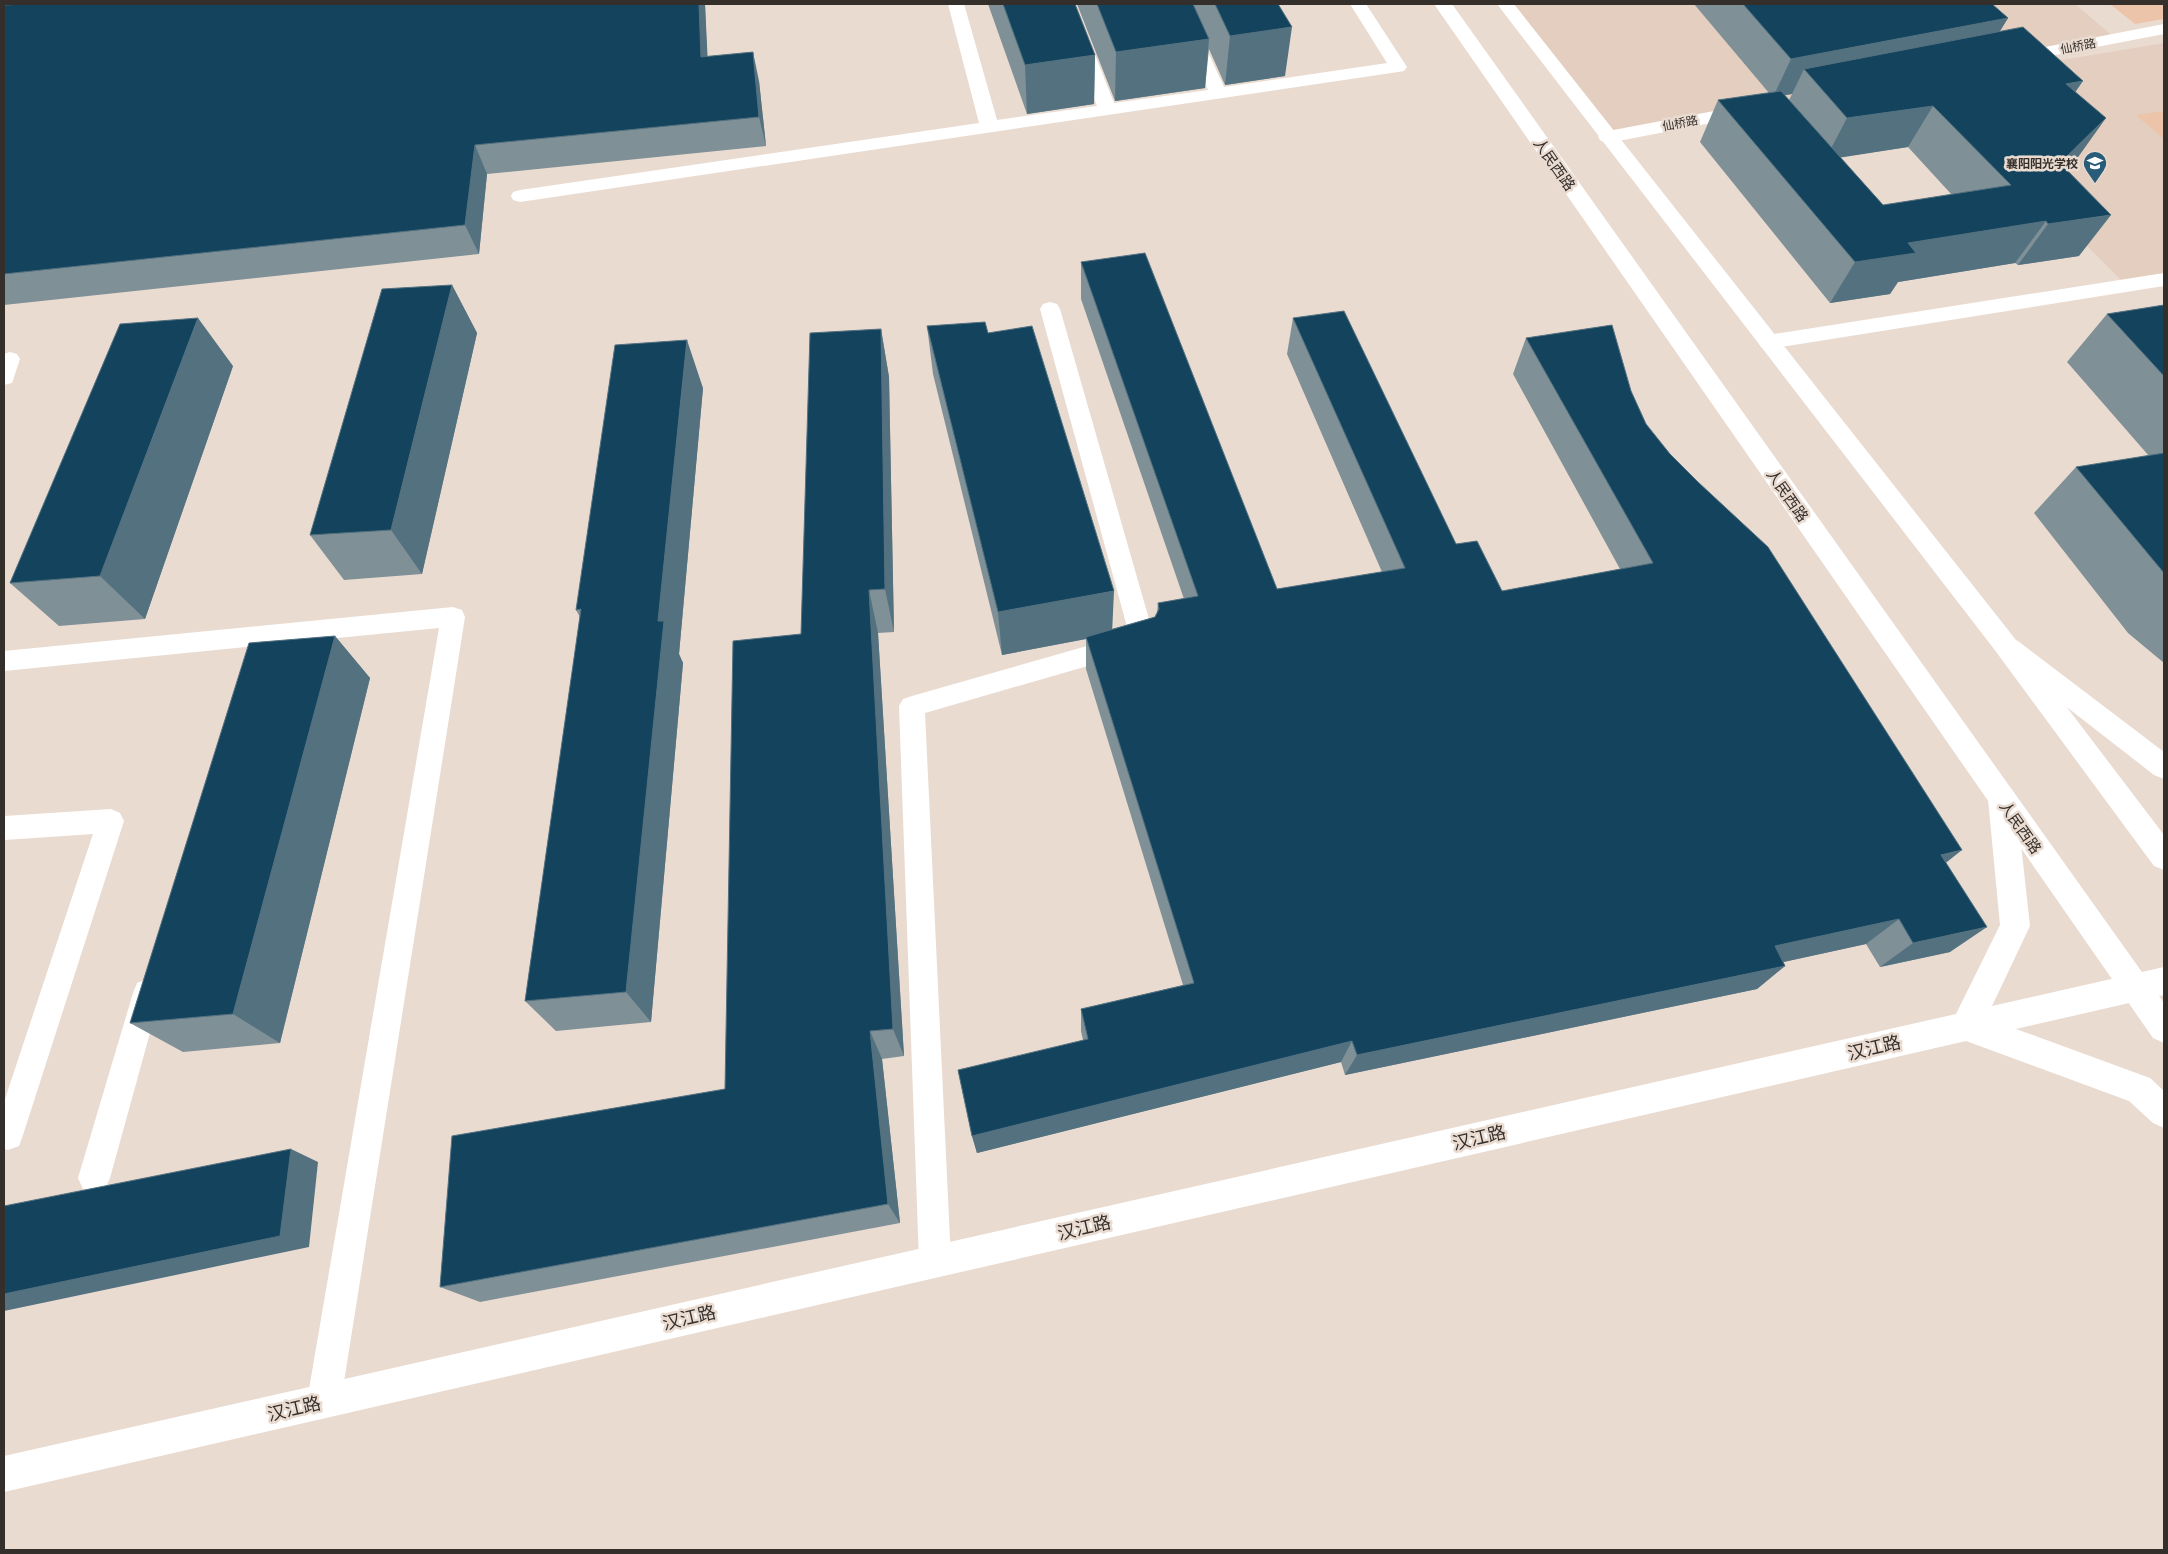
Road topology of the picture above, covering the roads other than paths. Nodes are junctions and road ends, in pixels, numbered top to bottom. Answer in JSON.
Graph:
{"nodes":[{"id":1,"x":956,"y":4,"type":"edge"},
{"id":2,"x":1067,"y":4,"type":"edge"},
{"id":3,"x":1178,"y":4,"type":"edge"},
{"id":4,"x":1358,"y":4,"type":"edge"},
{"id":5,"x":1443,"y":4,"type":"edge"},
{"id":6,"x":1505,"y":4,"type":"edge"},
{"id":7,"x":2164,"y":29,"type":"edge"},
{"id":8,"x":1993,"y":62,"type":"edge"},
{"id":9,"x":1218,"y":93,"type":"junction"},
{"id":10,"x":1763,"y":107,"type":"edge"},
{"id":11,"x":1107,"y":109,"type":"junction"},
{"id":12,"x":989,"y":126,"type":"junction"},
{"id":13,"x":1608,"y":138,"type":"junction"},
{"id":14,"x":520,"y":196,"type":"dead end"},
{"id":15,"x":2164,"y":278,"type":"edge"},
{"id":16,"x":1050,"y":309,"type":"dead end"},
{"id":17,"x":1768,"y":342,"type":"junction"},
{"id":18,"x":251,"y":637,"type":"junction"},
{"id":19,"x":2002,"y":642,"type":"junction"},
{"id":20,"x":4,"y":661,"type":"edge"},
{"id":21,"x":243,"y":666,"type":"edge"},
{"id":22,"x":2164,"y":767,"type":"edge"},
{"id":23,"x":2002,"y":799,"type":"junction"},
{"id":24,"x":4,"y":828,"type":"edge"},
{"id":25,"x":2164,"y":857,"type":"edge"},
{"id":26,"x":154,"y":969,"type":"edge"},
{"id":27,"x":2149,"y":984,"type":"edge"},
{"id":28,"x":1966,"y":1026,"type":"junction"},
{"id":29,"x":2164,"y":1028,"type":"edge"},
{"id":30,"x":2164,"y":1112,"type":"edge"},
{"id":31,"x":8,"y":1135,"type":"dead end"},
{"id":32,"x":94,"y":1178,"type":"dead end"},
{"id":33,"x":935,"y":1261,"type":"junction"},
{"id":34,"x":324,"y":1401,"type":"junction"},
{"id":35,"x":4,"y":1474,"type":"edge"}],
"edges":[{"from":1,"to":12,"type":"lane"},
{"from":2,"to":11,"type":"lane"},
{"from":3,"to":9,"type":"lane"},
{"from":4,"to":9,"type":"lane"},
{"from":5,"to":23,"type":"main road","name":"人民西路"},
{"from":6,"to":13,"type":"main road"},
{"from":7,"to":8,"type":"main road","name":"仙桥路"},
{"from":9,"to":11,"type":"lane"},
{"from":10,"to":13,"type":"main road","name":"仙桥路"},
{"from":11,"to":12,"type":"lane"},
{"from":12,"to":14,"type":"lane"},
{"from":13,"to":17,"type":"main road"},
{"from":15,"to":17,"type":"lane"},
{"from":16,"to":33,"type":"lane"},
{"from":17,"to":19,"type":"main road"},
{"from":18,"to":20,"type":"lane"},
{"from":18,"to":21,"type":"lane"},
{"from":18,"to":34,"type":"lane"},
{"from":19,"to":22,"type":"main road"},
{"from":19,"to":25,"type":"main road"},
{"from":23,"to":27,"type":"main road","name":"人民西路"},
{"from":23,"to":28,"type":"main road"},
{"from":24,"to":31,"type":"lane"},
{"from":26,"to":32,"type":"lane"},
{"from":27,"to":28,"type":"main road","name":"汉江路"},
{"from":27,"to":29,"type":"main road","name":"人民西路"},
{"from":28,"to":30,"type":"main road"},
{"from":28,"to":33,"type":"main road","name":"汉江路"},
{"from":33,"to":34,"type":"main road","name":"汉江路"},
{"from":34,"to":35,"type":"main road","name":"汉江路"}]}
